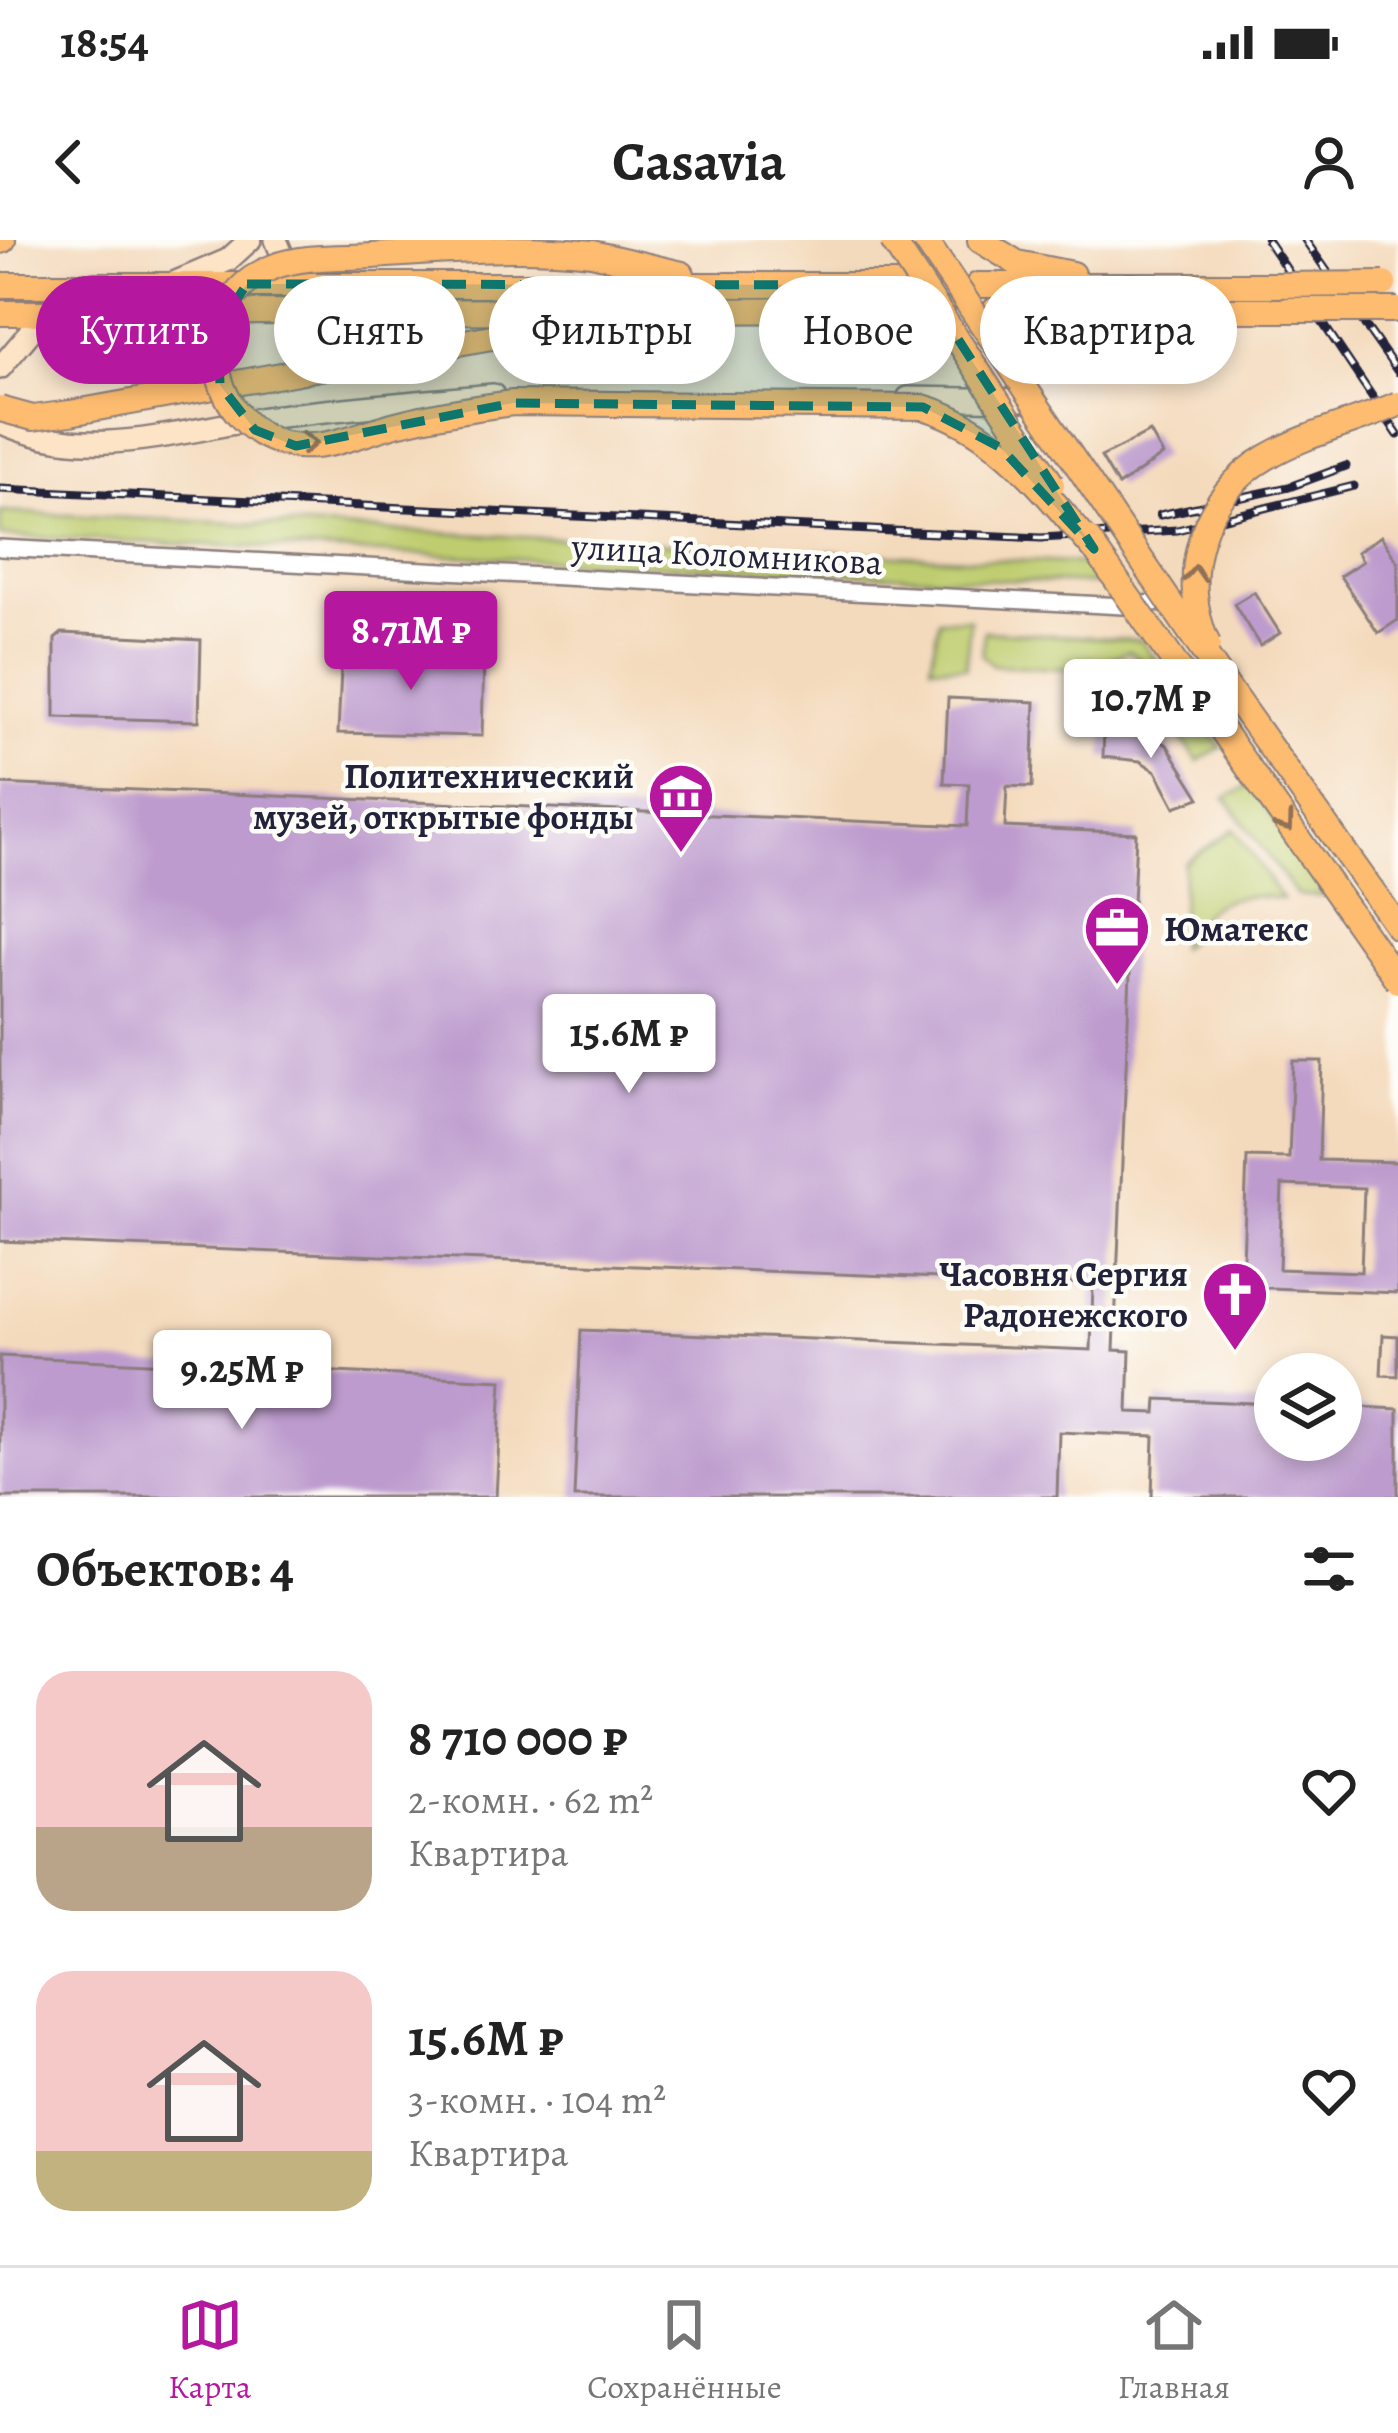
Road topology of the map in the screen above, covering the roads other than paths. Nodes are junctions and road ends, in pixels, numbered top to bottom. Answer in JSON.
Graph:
{"nodes":[{"id":1,"x":250,"y":240,"type":"edge"},
{"id":2,"x":276,"y":240,"type":"edge"},
{"id":3,"x":892,"y":240,"type":"edge"},
{"id":4,"x":925,"y":240,"type":"edge"},
{"id":5,"x":980,"y":240,"type":"edge"},
{"id":6,"x":191,"y":276,"type":"edge"},
{"id":7,"x":308,"y":276,"type":"edge"},
{"id":8,"x":1093,"y":276,"type":"edge"},
{"id":9,"x":1393,"y":281,"type":"edge"},
{"id":10,"x":465,"y":284,"type":"edge"},
{"id":11,"x":0,"y":285,"type":"edge"},
{"id":12,"x":36,"y":285,"type":"edge"},
{"id":13,"x":759,"y":285,"type":"edge"},
{"id":14,"x":759,"y":285,"type":"edge"},
{"id":15,"x":1237,"y":285,"type":"edge"},
{"id":16,"x":1398,"y":310,"type":"edge"},
{"id":17,"x":735,"y":311,"type":"edge"},
{"id":18,"x":250,"y":312,"type":"edge"},
{"id":19,"x":489,"y":312,"type":"edge"},
{"id":20,"x":0,"y":313,"type":"edge"},
{"id":21,"x":36,"y":313,"type":"edge"},
{"id":22,"x":36,"y":328,"type":"edge"},
{"id":23,"x":489,"y":335,"type":"edge"},
{"id":24,"x":0,"y":368,"type":"edge"},
{"id":25,"x":1028,"y":400,"type":"junction"},
{"id":26,"x":1398,"y":404,"type":"edge"},
{"id":27,"x":0,"y":405,"type":"edge"},
{"id":28,"x":0,"y":422,"type":"edge"},
{"id":29,"x":29,"y":436,"type":"junction"},
{"id":30,"x":1104,"y":513,"type":"dead end"},
{"id":31,"x":0,"y":548,"type":"edge"},
{"id":32,"x":1094,"y":549,"type":"junction"},
{"id":33,"x":1131,"y":553,"type":"dead end"},
{"id":34,"x":1164,"y":602,"type":"junction"},
{"id":35,"x":1226,"y":685,"type":"junction"},
{"id":36,"x":1398,"y":927,"type":"edge"},
{"id":37,"x":1398,"y":940,"type":"edge"},
{"id":38,"x":1398,"y":981,"type":"edge"}],
"edges":[{"from":1,"to":6,"type":"main road"},
{"from":2,"to":7,"type":"main road"},
{"from":3,"to":32,"type":"main road","bridge":true},
{"from":4,"to":25,"type":"main road"},
{"from":4,"to":35,"type":"main road","bridge":true},
{"from":5,"to":8,"type":"main road"},
{"from":9,"to":15,"type":"main road","bridge":true},
{"from":10,"to":13,"type":"main road"},
{"from":11,"to":12,"type":"main road"},
{"from":14,"to":32,"type":"main road","one_way":true,"bridge":true},
{"from":16,"to":17,"type":"main road","bridge":true},
{"from":18,"to":19,"type":"main road"},
{"from":20,"to":21,"type":"main road"},
{"from":22,"to":24,"type":"main road"},
{"from":23,"to":27,"type":"main road","bridge":true},
{"from":25,"to":29,"type":"main road"},
{"from":25,"to":30,"type":"main road"},
{"from":35,"to":26,"type":"main road","one_way":true,"bridge":true},
{"from":27,"to":29,"type":"main road"},
{"from":28,"to":29,"type":"main road"},
{"from":31,"to":34,"type":"street","name":"улица Коломникова"},
{"from":32,"to":38,"type":"main road","one_way":true,"bridge":true},
{"from":33,"to":34,"type":"main road"},
{"from":34,"to":37,"type":"main road"},
{"from":35,"to":36,"type":"main road"}]}
